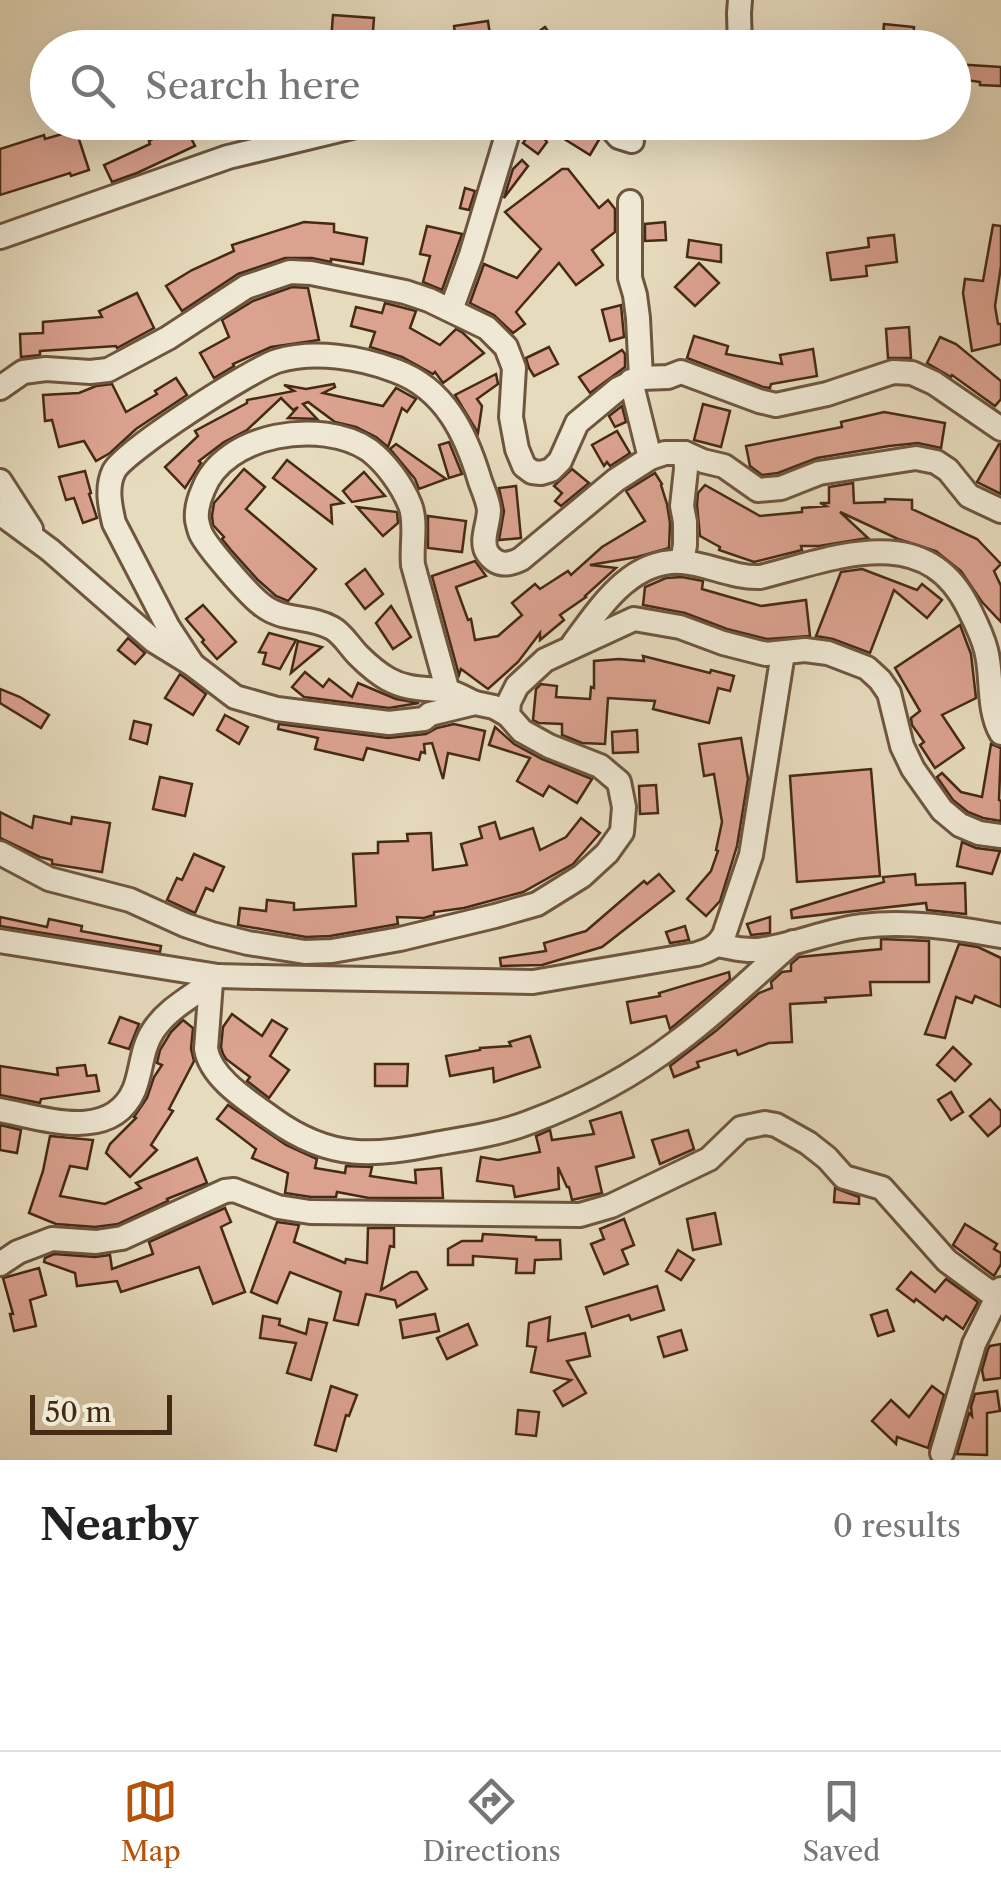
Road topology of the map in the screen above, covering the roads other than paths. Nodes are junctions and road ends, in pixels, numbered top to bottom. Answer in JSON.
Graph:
{"nodes":[{"id":1,"x":740,"y":0,"type":"edge"},
{"id":2,"x":739,"y":30,"type":"edge"},
{"id":3,"x":298,"y":140,"type":"edge"},
{"id":4,"x":505,"y":140,"type":"edge"},
{"id":5,"x":629,"y":140,"type":"edge"},
{"id":6,"x":632,"y":141,"type":"dead end"},
{"id":7,"x":630,"y":202,"type":"dead end"},
{"id":8,"x":0,"y":237,"type":"edge"},
{"id":9,"x":451,"y":310,"type":"junction"},
{"id":10,"x":636,"y":380,"type":"junction"},
{"id":11,"x":0,"y":388,"type":"edge"},
{"id":12,"x":1001,"y":428,"type":"edge"},
{"id":13,"x":686,"y":453,"type":"junction"},
{"id":14,"x":650,"y":458,"type":"junction"},
{"id":15,"x":0,"y":481,"type":"edge"},
{"id":16,"x":1001,"y":511,"type":"edge"},
{"id":17,"x":0,"y":513,"type":"edge"},
{"id":18,"x":50,"y":550,"type":"junction"},
{"id":19,"x":682,"y":562,"type":"junction"},
{"id":20,"x":571,"y":647,"type":"junction"},
{"id":21,"x":783,"y":653,"type":"junction"},
{"id":22,"x":192,"y":664,"type":"junction"},
{"id":23,"x":448,"y":692,"type":"junction"},
{"id":24,"x":475,"y":703,"type":"junction"},
{"id":25,"x":508,"y":715,"type":"junction"},
{"id":26,"x":1001,"y":733,"type":"edge"},
{"id":27,"x":1001,"y":836,"type":"edge"},
{"id":28,"x":0,"y":853,"type":"edge"},
{"id":29,"x":1001,"y":936,"type":"edge"},
{"id":30,"x":793,"y":942,"type":"junction"},
{"id":31,"x":0,"y":943,"type":"edge"},
{"id":32,"x":718,"y":945,"type":"junction"},
{"id":33,"x":215,"y":979,"type":"junction"},
{"id":34,"x":0,"y":1110,"type":"edge"},
{"id":35,"x":0,"y":1264,"type":"edge"},
{"id":36,"x":1000,"y":1291,"type":"edge"},
{"id":37,"x":942,"y":1453,"type":"dead end"}],
"edges":[{"from":1,"to":2,"type":"street"},
{"from":3,"to":8,"type":"street"},
{"from":4,"to":9,"type":"street"},
{"from":5,"to":6,"type":"street"},
{"from":7,"to":10,"type":"street"},
{"from":9,"to":10,"type":"street"},
{"from":9,"to":11,"type":"street"},
{"from":10,"to":12,"type":"street"},
{"from":10,"to":14,"type":"street"},
{"from":13,"to":14,"type":"street"},
{"from":13,"to":16,"type":"street"},
{"from":13,"to":19,"type":"street"},
{"from":14,"to":22,"type":"street"},
{"from":15,"to":18,"type":"street"},
{"from":17,"to":18,"type":"street"},
{"from":18,"to":22,"type":"street"},
{"from":19,"to":20,"type":"street"},
{"from":19,"to":26,"type":"street"},
{"from":20,"to":21,"type":"street"},
{"from":20,"to":25,"type":"street"},
{"from":21,"to":27,"type":"street"},
{"from":21,"to":32,"type":"street"},
{"from":22,"to":24,"type":"street"},
{"from":23,"to":23,"type":"street"},
{"from":23,"to":24,"type":"street"},
{"from":24,"to":25,"type":"street"},
{"from":25,"to":28,"type":"street"},
{"from":29,"to":30,"type":"street"},
{"from":30,"to":32,"type":"street"},
{"from":30,"to":33,"type":"street"},
{"from":31,"to":33,"type":"street"},
{"from":32,"to":33,"type":"street"},
{"from":33,"to":34,"type":"street"},
{"from":35,"to":36,"type":"street"},
{"from":36,"to":37,"type":"street"}]}
